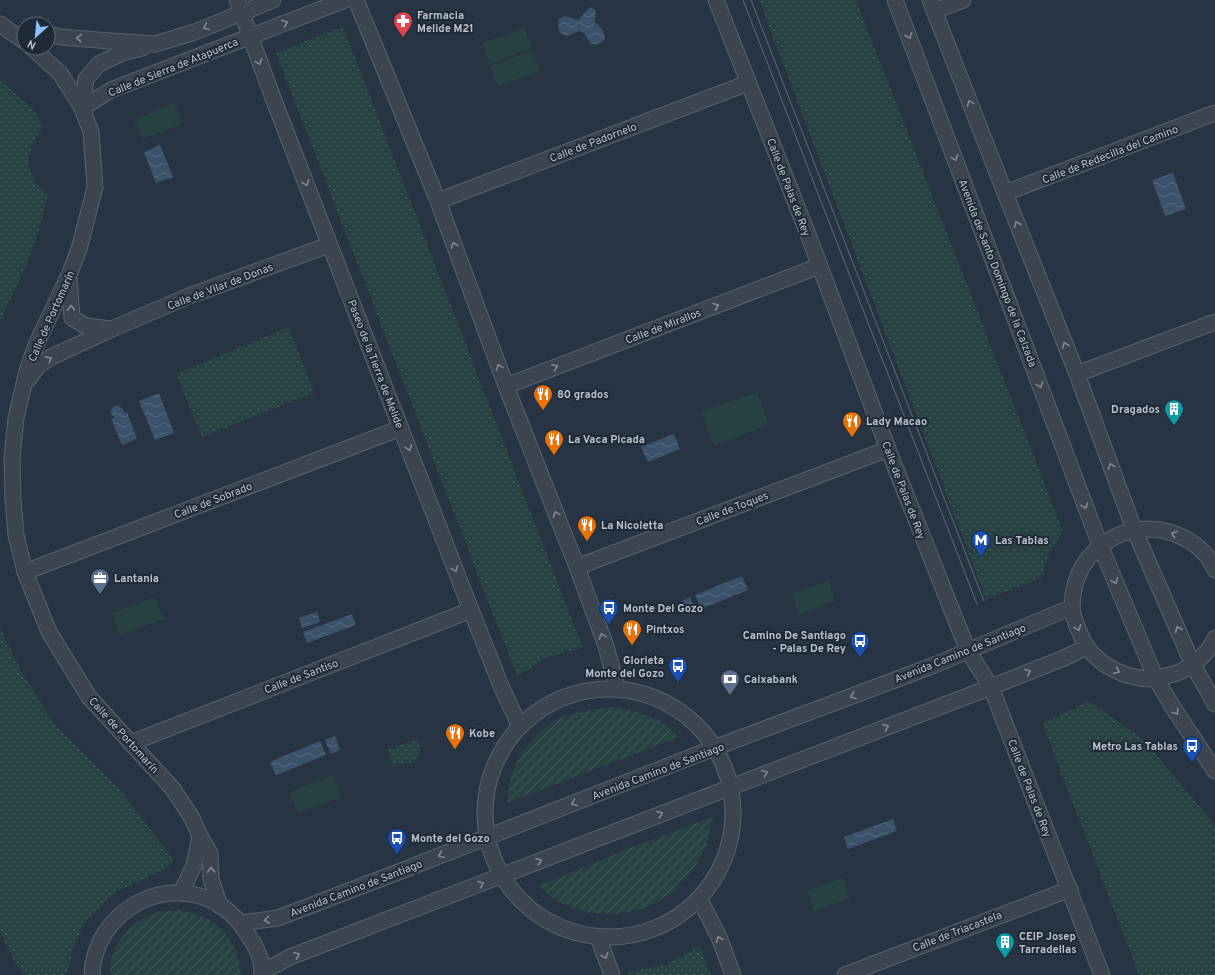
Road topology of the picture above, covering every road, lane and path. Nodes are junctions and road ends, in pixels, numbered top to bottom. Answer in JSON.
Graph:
{"nodes":[{"id":1,"x":273,"y":0,"type":"edge"},
{"id":2,"x":345,"y":0,"type":"edge"},
{"id":3,"x":356,"y":0,"type":"edge"},
{"id":4,"x":716,"y":0,"type":"edge"},
{"id":5,"x":895,"y":0,"type":"edge"},
{"id":6,"x":963,"y":0,"type":"edge"},
{"id":7,"x":239,"y":6,"type":"edge"},
{"id":8,"x":932,"y":6,"type":"edge"},
{"id":9,"x":0,"y":19,"type":"edge"},
{"id":10,"x":0,"y":24,"type":"edge"},
{"id":11,"x":16,"y":25,"type":"edge"},
{"id":12,"x":16,"y":35,"type":"edge"},
{"id":13,"x":56,"y":36,"type":"edge"},
{"id":14,"x":249,"y":36,"type":"junction"},
{"id":15,"x":155,"y":44,"type":"junction"},
{"id":16,"x":41,"y":56,"type":"edge"},
{"id":17,"x":748,"y":83,"type":"junction"},
{"id":18,"x":82,"y":108,"type":"junction"},
{"id":19,"x":1215,"y":113,"type":"edge"},
{"id":20,"x":1005,"y":193,"type":"junction"},
{"id":21,"x":438,"y":201,"type":"junction"},
{"id":22,"x":329,"y":245,"type":"junction"},
{"id":23,"x":819,"y":266,"type":"junction"},
{"id":24,"x":69,"y":275,"type":"junction"},
{"id":25,"x":1215,"y":322,"type":"edge"},
{"id":26,"x":112,"y":329,"type":"junction"},
{"id":27,"x":1077,"y":374,"type":"junction"},
{"id":28,"x":506,"y":386,"type":"junction"},
{"id":29,"x":23,"y":388,"type":"junction"},
{"id":30,"x":401,"y":428,"type":"junction"},
{"id":31,"x":888,"y":449,"type":"junction"},
{"id":32,"x":1134,"y":529,"type":"junction"},
{"id":33,"x":1100,"y":546,"type":"junction"},
{"id":34,"x":1211,"y":554,"type":"edge"},
{"id":35,"x":576,"y":567,"type":"junction"},
{"id":36,"x":1215,"y":570,"type":"edge"},
{"id":37,"x":25,"y":572,"type":"junction"},
{"id":38,"x":1072,"y":607,"type":"junction"},
{"id":39,"x":471,"y":610,"type":"junction"},
{"id":40,"x":1215,"y":638,"type":"edge"},
{"id":41,"x":1087,"y":647,"type":"junction"},
{"id":42,"x":968,"y":651,"type":"junction"},
{"id":43,"x":1193,"y":665,"type":"junction"},
{"id":44,"x":1156,"y":679,"type":"junction"},
{"id":45,"x":617,"y":687,"type":"junction"},
{"id":46,"x":991,"y":687,"type":"junction"},
{"id":47,"x":1215,"y":704,"type":"edge"},
{"id":48,"x":519,"y":725,"type":"junction"},
{"id":49,"x":131,"y":743,"type":"junction"},
{"id":50,"x":714,"y":748,"type":"junction"},
{"id":51,"x":1215,"y":770,"type":"edge"},
{"id":52,"x":728,"y":787,"type":"junction"},
{"id":53,"x":200,"y":836,"type":"junction"},
{"id":54,"x":490,"y":836,"type":"junction"},
{"id":55,"x":503,"y":876,"type":"junction"},
{"id":56,"x":1070,"y":889,"type":"junction"},
{"id":57,"x":181,"y":893,"type":"junction"},
{"id":58,"x":700,"y":900,"type":"junction"},
{"id":59,"x":220,"y":906,"type":"junction"},
{"id":60,"x":240,"y":923,"type":"junction"},
{"id":61,"x":598,"y":937,"type":"junction"},
{"id":62,"x":91,"y":974,"type":"edge"},
{"id":63,"x":262,"y":974,"type":"edge"},
{"id":64,"x":612,"y":975,"type":"edge"},
{"id":65,"x":733,"y":975,"type":"edge"},
{"id":66,"x":846,"y":975,"type":"edge"},
{"id":67,"x":1102,"y":975,"type":"edge"}],
"edges":[{"from":1,"to":7,"type":"street"},
{"from":14,"to":2,"type":"street","name":"Calle de Sierra de Atapuerca","one_way":true},
{"from":3,"to":21,"type":"street"},
{"from":4,"to":17,"type":"street","name":"Calle de Palas de Rey"},
{"from":5,"to":33,"type":"street","name":"Avenida de Santo Domingo de la Calzada","one_way":true},
{"from":6,"to":8,"type":"street"},
{"from":7,"to":14,"type":"street","name":"Paseo de la Tierra de Melide"},
{"from":7,"to":15,"type":"street","one_way":true},
{"from":20,"to":8,"type":"street","one_way":true},
{"from":9,"to":11,"type":"street"},
{"from":10,"to":12,"type":"street"},
{"from":15,"to":13,"type":"street","one_way":true},
{"from":14,"to":18,"type":"street","name":"Calle de Sierra de Atapuerca"},
{"from":14,"to":22,"type":"street","name":"Paseo de la Tierra de Melide","one_way":true},
{"from":15,"to":18,"type":"street"},
{"from":16,"to":18,"type":"street","name":"Calle de Portomarín"},
{"from":17,"to":21,"type":"street","name":"Calle de Padornelo"},
{"from":17,"to":23,"type":"street","name":"Calle de Palas de Rey"},
{"from":18,"to":24,"type":"street","name":"Calle de Portomarín"},
{"from":19,"to":20,"type":"street","name":"Calle de Redecilla del Camino"},
{"from":27,"to":20,"type":"street","one_way":true},
{"from":28,"to":21,"type":"street","one_way":true},
{"from":22,"to":26,"type":"street","name":"Calle de Vilar de Donas"},
{"from":22,"to":30,"type":"street","name":"Paseo de la Tierra de Melide"},
{"from":28,"to":23,"type":"street","name":"Calle de Mirallos","one_way":true},
{"from":23,"to":31,"type":"street","name":"Calle de Palas de Rey"},
{"from":26,"to":24,"type":"street","name":"Calle de Vilar de Donas","one_way":true},
{"from":24,"to":29,"type":"street","name":"Calle de Portomarín"},
{"from":25,"to":27,"type":"street"},
{"from":29,"to":26,"type":"street","name":"Calle de Vilar de Donas","one_way":true},
{"from":32,"to":27,"type":"street","one_way":true},
{"from":35,"to":28,"type":"street","one_way":true},
{"from":29,"to":37,"type":"street","name":"Calle de Portomarín"},
{"from":30,"to":37,"type":"street","name":"Calle de Sobrado"},
{"from":30,"to":39,"type":"street","name":"Paseo de la Tierra de Melide","one_way":true},
{"from":31,"to":35,"type":"street","name":"Calle de Toques"},
{"from":31,"to":42,"type":"street","name":"Calle de Palas de Rey"},
{"from":32,"to":33,"type":"street"},
{"from":34,"to":32,"type":"street","one_way":true},
{"from":43,"to":32,"type":"street","one_way":true},
{"from":33,"to":38,"type":"street"},
{"from":33,"to":44,"type":"street","name":"Avenida de Santo Domingo de la Calzada","one_way":true},
{"from":34,"to":36,"type":"street"},
{"from":45,"to":35,"type":"street","one_way":true},
{"from":37,"to":49,"type":"street","name":"Calle de Portomarín"},
{"from":38,"to":41,"type":"street","one_way":true},
{"from":38,"to":42,"type":"street","name":"Avenida Camino de Santiago"},
{"from":39,"to":48,"type":"street","name":"Paseo de la Tierra de Melide"},
{"from":39,"to":49,"type":"street","name":"Calle de Santiso"},
{"from":40,"to":43,"type":"street"},
{"from":41,"to":44,"type":"street","one_way":true},
{"from":46,"to":41,"type":"street","one_way":true},
{"from":42,"to":46,"type":"street","name":"Calle de Palas de Rey"},
{"from":42,"to":50,"type":"street","name":"Avenida Camino de Santiago","one_way":true},
{"from":43,"to":44,"type":"street"},
{"from":43,"to":47,"type":"street"},
{"from":44,"to":51,"type":"street","name":"Avenida de Santo Domingo de la Calzada","one_way":true},
{"from":45,"to":48,"type":"street"},
{"from":45,"to":50,"type":"street"},
{"from":52,"to":46,"type":"street","one_way":true},
{"from":46,"to":56,"type":"street","name":"Calle de Palas de Rey"},
{"from":48,"to":54,"type":"street"},
{"from":49,"to":53,"type":"street","name":"Calle de Portomarín"},
{"from":50,"to":52,"type":"street"},
{"from":50,"to":54,"type":"street","name":"Avenida Camino de Santiago","one_way":true},
{"from":55,"to":52,"type":"street","one_way":true},
{"from":52,"to":58,"type":"street"},
{"from":53,"to":57,"type":"street"},
{"from":59,"to":53,"type":"street","name":"Calle de Portomarín","one_way":true},
{"from":54,"to":55,"type":"street"},
{"from":54,"to":60,"type":"street","name":"Avenida Camino de Santiago","one_way":true},
{"from":55,"to":61,"type":"street"},
{"from":63,"to":55,"type":"street","one_way":true},
{"from":56,"to":66,"type":"street","name":"Calle de Triacastela"},
{"from":56,"to":67,"type":"street","name":"Calle de Palas de Rey"},
{"from":57,"to":59,"type":"street"},
{"from":57,"to":62,"type":"street"},
{"from":58,"to":61,"type":"street"},
{"from":65,"to":58,"type":"street","one_way":true},
{"from":59,"to":60,"type":"street"},
{"from":60,"to":63,"type":"street"},
{"from":61,"to":64,"type":"street","one_way":true}]}
